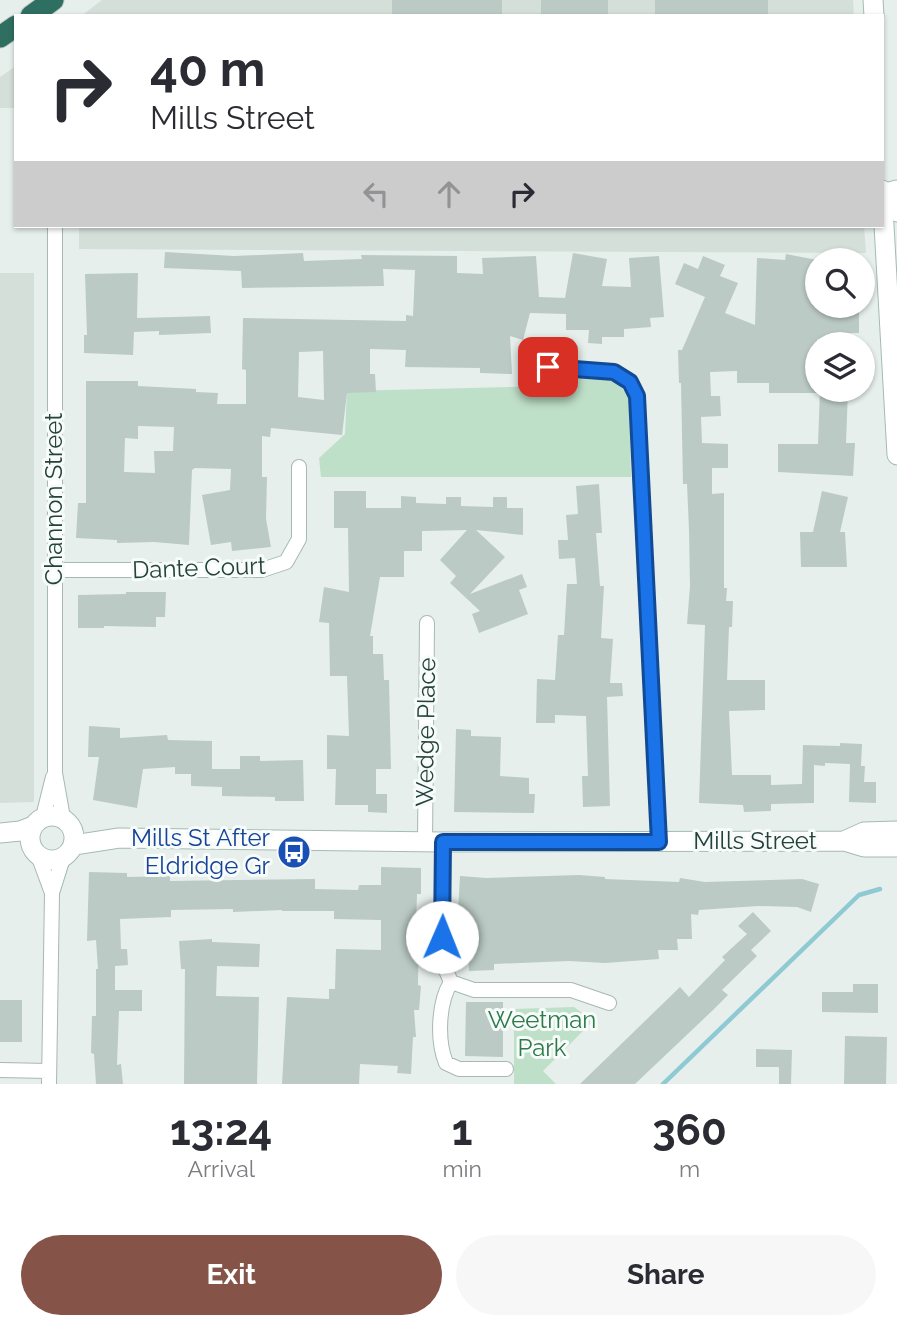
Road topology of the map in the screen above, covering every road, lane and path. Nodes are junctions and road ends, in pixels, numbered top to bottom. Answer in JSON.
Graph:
{"nodes":[{"id":1,"x":51,"y":0,"type":"edge"},
{"id":2,"x":33,"y":14,"type":"edge"},
{"id":3,"x":884,"y":195,"type":"edge"},
{"id":4,"x":897,"y":212,"type":"edge"},
{"id":5,"x":884,"y":227,"type":"edge"},
{"id":6,"x":55,"y":228,"type":"edge"},
{"id":7,"x":548,"y":367,"type":"dead end"},
{"id":8,"x":897,"y":455,"type":"edge"},
{"id":9,"x":299,"y":467,"type":"dead end"},
{"id":10,"x":54,"y":570,"type":"junction"},
{"id":11,"x":428,"y":623,"type":"dead end"},
{"id":12,"x":55,"y":773,"type":"junction"},
{"id":13,"x":38,"y":822,"type":"junction"},
{"id":14,"x":897,"y":831,"type":"edge"},
{"id":15,"x":0,"y":833,"type":"edge"},
{"id":16,"x":68,"y":837,"type":"junction"},
{"id":17,"x":844,"y":841,"type":"junction"},
{"id":18,"x":434,"y":842,"type":"junction"},
{"id":19,"x":659,"y":842,"type":"junction"},
{"id":20,"x":0,"y":845,"type":"edge"},
{"id":21,"x":897,"y":848,"type":"edge"},
{"id":22,"x":35,"y":851,"type":"junction"},
{"id":23,"x":52,"y":893,"type":"junction"},
{"id":24,"x":451,"y":982,"type":"junction"},
{"id":25,"x":609,"y":1003,"type":"dead end"},
{"id":26,"x":506,"y":1069,"type":"dead end"},
{"id":27,"x":0,"y":1070,"type":"edge"},
{"id":28,"x":49,"y":1077,"type":"edge"}],
"edges":[{"from":1,"to":2,"type":"highway"},
{"from":3,"to":4,"type":"street"},
{"from":5,"to":8,"type":"street"},
{"from":6,"to":10,"type":"street","name":"Channon Street"},
{"from":7,"to":19,"type":"street"},
{"from":9,"to":10,"type":"street","name":"Dante Court"},
{"from":10,"to":12,"type":"street","name":"Channon Street"},
{"from":11,"to":18,"type":"street","name":"Wedge Place"},
{"from":12,"to":13,"type":"street","name":"Channon Street"},
{"from":12,"to":16,"type":"street","name":"Channon Street"},
{"from":13,"to":15,"type":"street"},
{"from":13,"to":16,"type":"street"},
{"from":13,"to":22,"type":"street"},
{"from":14,"to":17,"type":"street","name":"Mills Street"},
{"from":16,"to":18,"type":"street","name":"Mills Street"},
{"from":16,"to":22,"type":"street"},
{"from":16,"to":23,"type":"street","name":"Channon Street"},
{"from":17,"to":19,"type":"street","name":"Mills Street"},
{"from":17,"to":21,"type":"street","name":"Mills Street"},
{"from":18,"to":19,"type":"street","name":"Mills Street"},
{"from":18,"to":24,"type":"street","name":"Wedge Place"},
{"from":20,"to":22,"type":"street"},
{"from":22,"to":23,"type":"street","name":"Channon Street"},
{"from":23,"to":28,"type":"street","name":"Channon Street"},
{"from":24,"to":25,"type":"street"},
{"from":24,"to":26,"type":"street"},
{"from":27,"to":28,"type":"street"}]}
